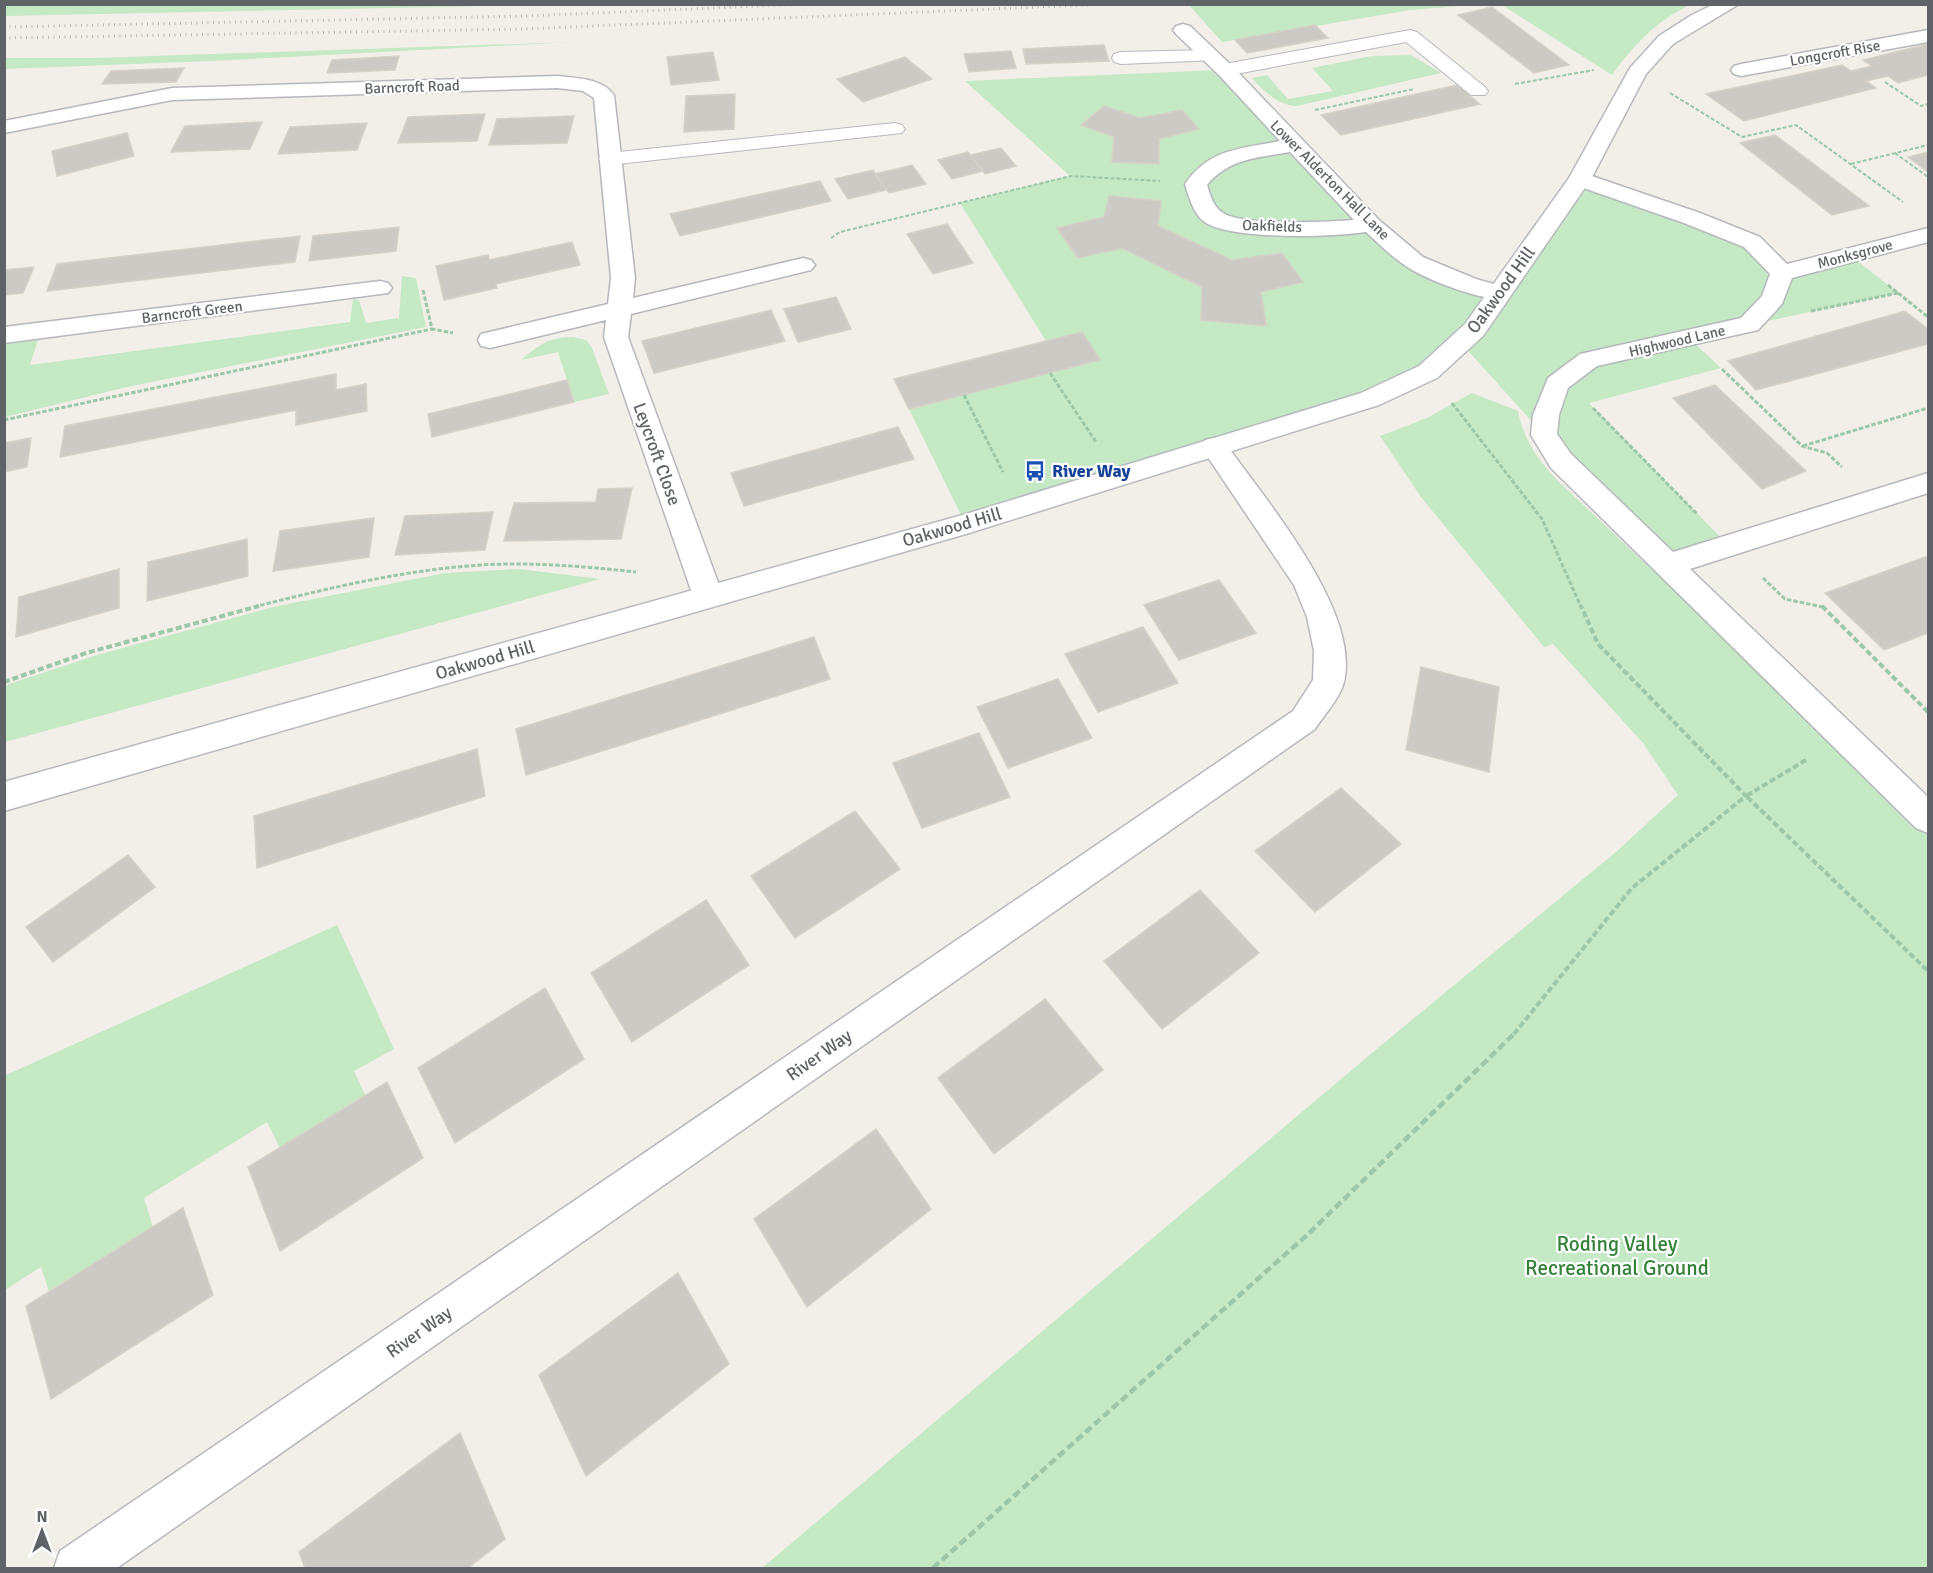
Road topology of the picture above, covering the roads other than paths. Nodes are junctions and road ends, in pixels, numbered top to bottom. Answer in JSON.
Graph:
{"nodes":[{"id":1,"x":1730,"y":4,"type":"edge"},
{"id":2,"x":1183,"y":30,"type":"dead end"},
{"id":3,"x":1929,"y":36,"type":"edge"},
{"id":4,"x":1121,"y":58,"type":"dead end"},
{"id":5,"x":1218,"y":63,"type":"junction"},
{"id":6,"x":1741,"y":70,"type":"dead end"},
{"id":7,"x":1471,"y":84,"type":"road end"},
{"id":8,"x":4,"y":127,"type":"edge"},
{"id":9,"x":895,"y":129,"type":"dead end"},
{"id":10,"x":1293,"y":145,"type":"junction"},
{"id":11,"x":609,"y":159,"type":"junction"},
{"id":12,"x":1580,"y":178,"type":"junction"},
{"id":13,"x":1371,"y":225,"type":"junction"},
{"id":14,"x":1929,"y":234,"type":"edge"},
{"id":15,"x":803,"y":265,"type":"road end"},
{"id":16,"x":1782,"y":273,"type":"junction"},
{"id":17,"x":380,"y":288,"type":"road end"},
{"id":18,"x":1500,"y":293,"type":"junction"},
{"id":19,"x":619,"y":310,"type":"junction"},
{"id":20,"x":4,"y":335,"type":"edge"},
{"id":21,"x":490,"y":340,"type":"road end"},
{"id":22,"x":1214,"y":447,"type":"junction"},
{"id":23,"x":1929,"y":483,"type":"edge"},
{"id":24,"x":1667,"y":565,"type":"junction"},
{"id":25,"x":708,"y":596,"type":"junction"},
{"id":26,"x":4,"y":797,"type":"edge"},
{"id":27,"x":1929,"y":818,"type":"edge"},
{"id":28,"x":77,"y":1569,"type":"edge"}],
"edges":[{"from":1,"to":12,"type":"street","name":"Oakwood Hill"},
{"from":2,"to":5,"type":"street","name":"Lower Alderton Hall Lane"},
{"from":3,"to":6,"type":"street","name":"Longcroft Rise"},
{"from":4,"to":5,"type":"lane"},
{"from":5,"to":7,"type":"lane"},
{"from":5,"to":10,"type":"street","name":"Lower Alderton Hall Lane"},
{"from":8,"to":11,"type":"street","name":"Barncroft Road"},
{"from":9,"to":11,"type":"lane"},
{"from":10,"to":13,"type":"street","name":"Lower Alderton Hall Lane"},
{"from":10,"to":13,"type":"street","name":"Oakfields"},
{"from":11,"to":19,"type":"street","name":"Barncroft Road"},
{"from":12,"to":16,"type":"street"},
{"from":12,"to":18,"type":"street","name":"Oakwood Hill"},
{"from":13,"to":18,"type":"street","name":"Lower Alderton Hall Lane"},
{"from":14,"to":16,"type":"street","name":"Monksgrove"},
{"from":15,"to":19,"type":"street"},
{"from":16,"to":24,"type":"street","name":"Highwood Lane"},
{"from":17,"to":20,"type":"street","name":"Barncroft Green"},
{"from":18,"to":22,"type":"street","name":"Oakwood Hill"},
{"from":19,"to":21,"type":"street"},
{"from":19,"to":25,"type":"street","name":"Leycroft Close"},
{"from":22,"to":25,"type":"street","name":"Oakwood Hill"},
{"from":22,"to":28,"type":"street","name":"River Way"},
{"from":23,"to":24,"type":"street"},
{"from":24,"to":27,"type":"street","name":"Highwood Lane"},
{"from":25,"to":26,"type":"street","name":"Oakwood Hill"}]}
